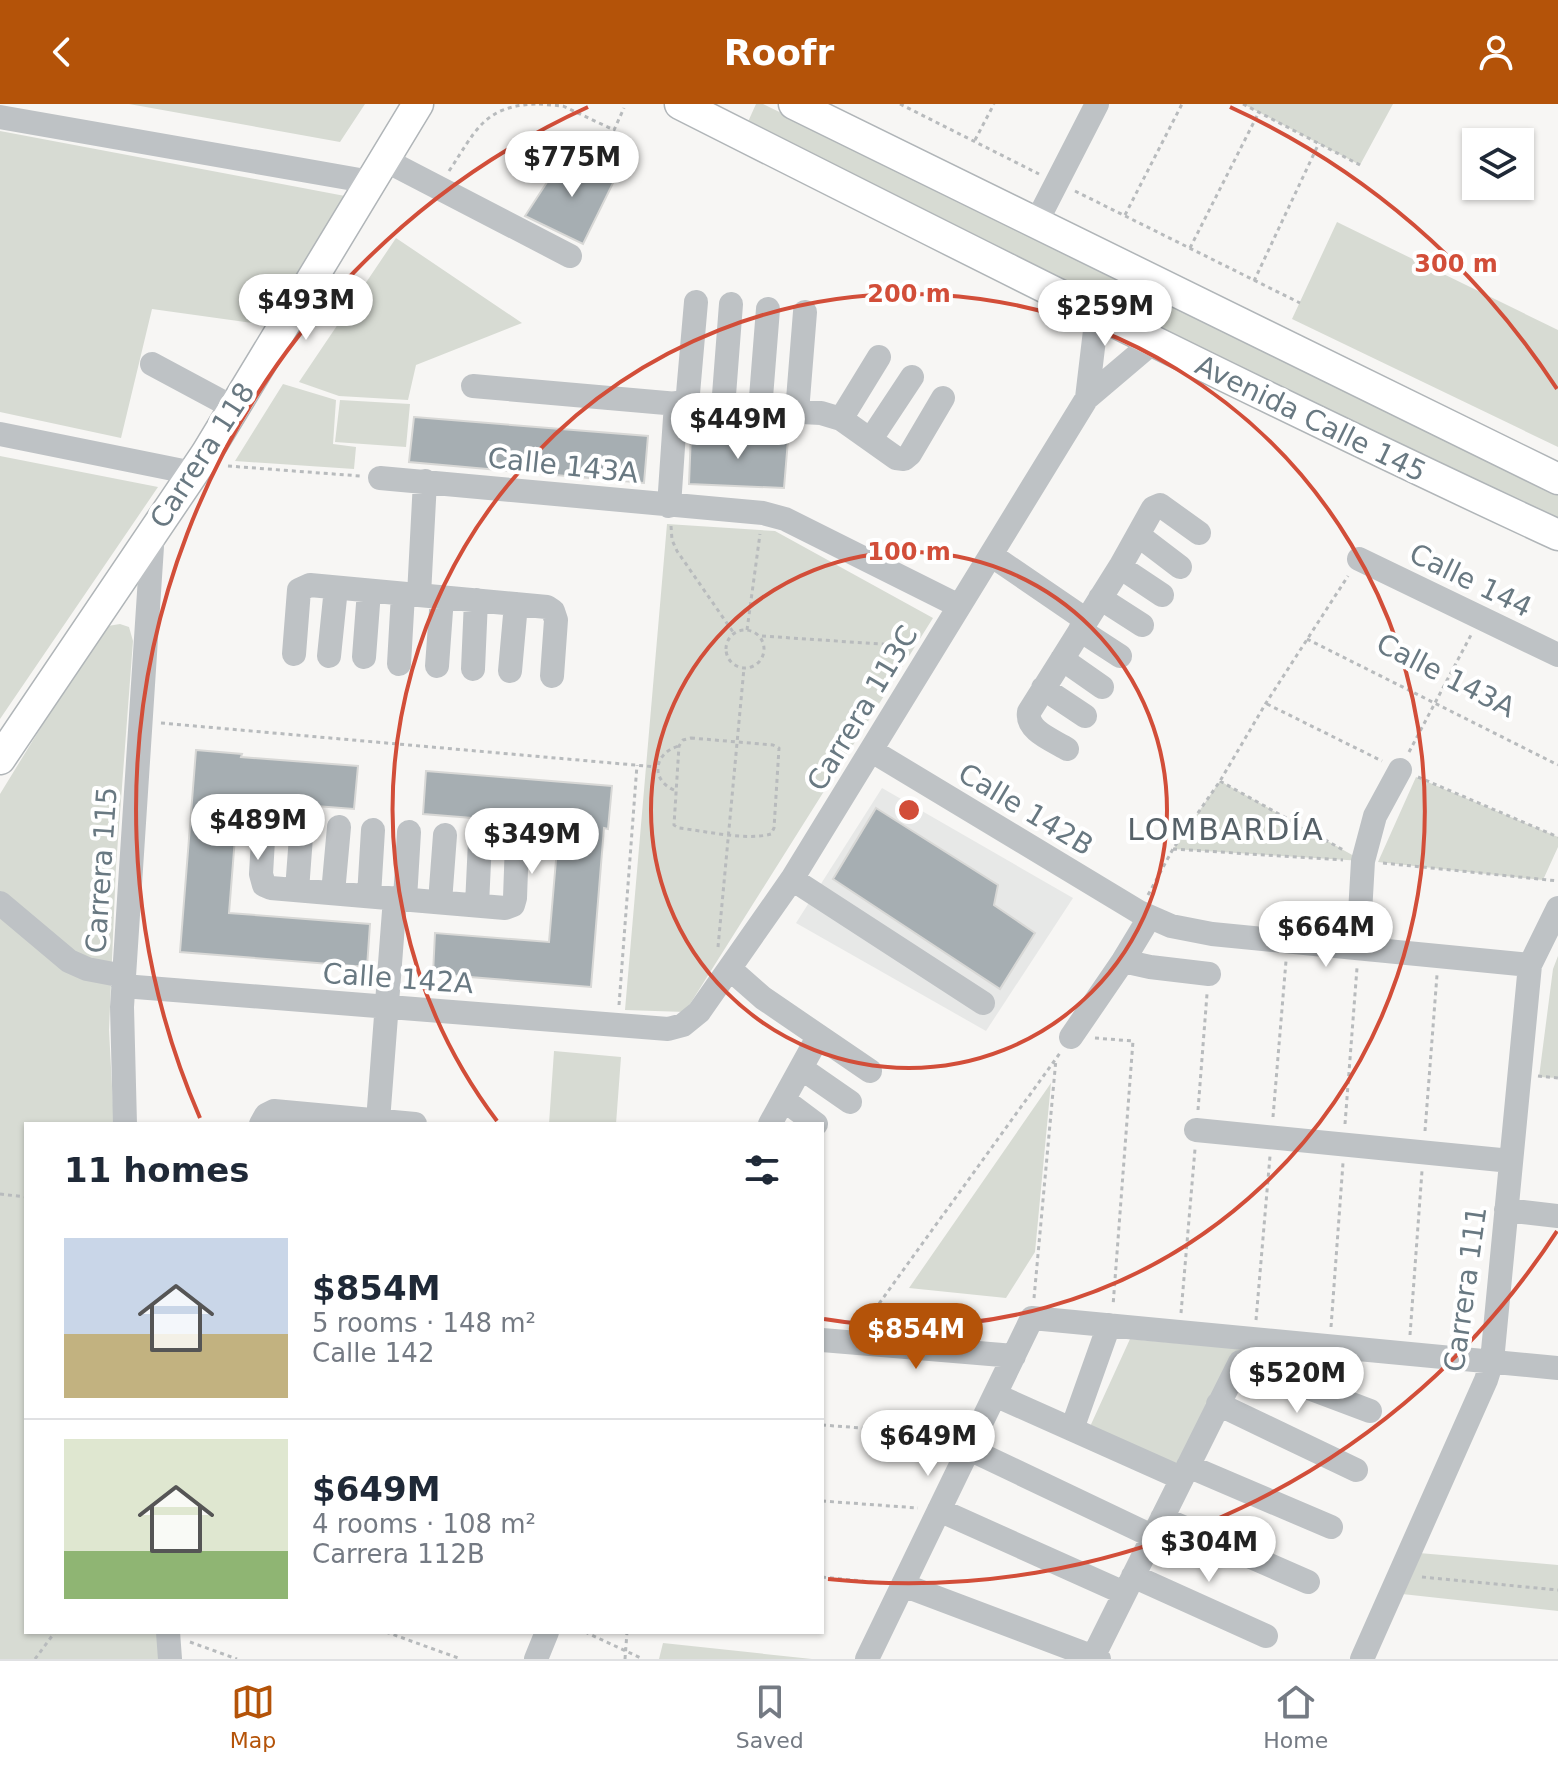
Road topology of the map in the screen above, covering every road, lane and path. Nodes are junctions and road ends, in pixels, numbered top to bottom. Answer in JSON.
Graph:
{"nodes":[{"id":1,"x":418,"y":104,"type":"edge"},
{"id":2,"x":538,"y":104,"type":"edge"},
{"id":3,"x":680,"y":104,"type":"edge"},
{"id":4,"x":794,"y":104,"type":"edge"},
{"id":5,"x":900,"y":104,"type":"edge"},
{"id":6,"x":915,"y":104,"type":"edge"},
{"id":7,"x":994,"y":104,"type":"edge"},
{"id":8,"x":1097,"y":104,"type":"edge"},
{"id":9,"x":1182,"y":104,"type":"edge"},
{"id":10,"x":1243,"y":104,"type":"edge"},
{"id":11,"x":624,"y":108,"type":"dead end"},
{"id":12,"x":912,"y":110,"type":"junction"},
{"id":13,"x":1259,"y":112,"type":"junction"},
{"id":14,"x":0,"y":117,"type":"edge"},
{"id":15,"x":734,"y":117,"type":"edge"},
{"id":16,"x":974,"y":141,"type":"junction"},
{"id":17,"x":1319,"y":143,"type":"junction"},
{"id":18,"x":1360,"y":165,"type":"dead end"},
{"id":19,"x":378,"y":171,"type":"junction"},
{"id":20,"x":1057,"y":182,"type":"junction"},
{"id":21,"x":438,"y":187,"type":"junction"},
{"id":22,"x":1125,"y":216,"type":"junction"},
{"id":23,"x":1036,"y":223,"type":"junction"},
{"id":24,"x":1190,"y":249,"type":"junction"},
{"id":25,"x":570,"y":256,"type":"dead end"},
{"id":26,"x":1254,"y":281,"type":"junction"},
{"id":27,"x":696,"y":302,"type":"dead end"},
{"id":28,"x":1300,"y":303,"type":"dead end"},
{"id":29,"x":731,"y":304,"type":"dead end"},
{"id":30,"x":768,"y":309,"type":"dead end"},
{"id":31,"x":805,"y":312,"type":"dead end"},
{"id":32,"x":1097,"y":314,"type":"junction"},
{"id":33,"x":1153,"y":342,"type":"junction"},
{"id":34,"x":879,"y":357,"type":"dead end"},
{"id":35,"x":152,"y":364,"type":"dead end"},
{"id":36,"x":912,"y":377,"type":"dead end"},
{"id":37,"x":473,"y":386,"type":"dead end"},
{"id":38,"x":943,"y":398,"type":"dead end"},
{"id":39,"x":1087,"y":398,"type":"junction"},
{"id":40,"x":682,"y":404,"type":"junction"},
{"id":41,"x":234,"y":408,"type":"junction"},
{"id":42,"x":723,"y":408,"type":"junction"},
{"id":43,"x":760,"y":410,"type":"junction"},
{"id":44,"x":797,"y":412,"type":"junction"},
{"id":45,"x":841,"y":419,"type":"junction"},
{"id":46,"x":0,"y":434,"type":"edge"},
{"id":47,"x":871,"y":439,"type":"junction"},
{"id":48,"x":196,"y":468,"type":"junction"},
{"id":49,"x":380,"y":478,"type":"joint"},
{"id":50,"x":1558,"y":479,"type":"edge"},
{"id":51,"x":425,"y":481,"type":"junction"},
{"id":52,"x":669,"y":506,"type":"junction"},
{"id":53,"x":763,"y":513,"type":"junction"},
{"id":54,"x":153,"y":531,"type":"junction"},
{"id":55,"x":1199,"y":533,"type":"dead end"},
{"id":56,"x":1138,"y":535,"type":"junction"},
{"id":57,"x":1558,"y":535,"type":"edge"},
{"id":58,"x":991,"y":555,"type":"junction"},
{"id":59,"x":1359,"y":559,"type":"joint"},
{"id":60,"x":1120,"y":567,"type":"junction"},
{"id":61,"x":1180,"y":567,"type":"dead end"},
{"id":62,"x":336,"y":588,"type":"junction"},
{"id":63,"x":369,"y":591,"type":"junction"},
{"id":64,"x":1162,"y":595,"type":"dead end"},
{"id":65,"x":422,"y":596,"type":"junction"},
{"id":66,"x":1100,"y":598,"type":"junction"},
{"id":67,"x":476,"y":600,"type":"junction"},
{"id":68,"x":104,"y":603,"type":"junction"},
{"id":69,"x":516,"y":604,"type":"junction"},
{"id":70,"x":959,"y":606,"type":"junction"},
{"id":71,"x":1480,"y":617,"type":"junction"},
{"id":72,"x":147,"y":620,"type":"junction"},
{"id":73,"x":1083,"y":625,"type":"junction"},
{"id":74,"x":1142,"y":625,"type":"dead end"},
{"id":75,"x":747,"y":630,"type":"junction"},
{"id":76,"x":733,"y":632,"type":"junction"},
{"id":77,"x":762,"y":636,"type":"junction"},
{"id":78,"x":1307,"y":639,"type":"junction"},
{"id":79,"x":934,"y":648,"type":"junction"},
{"id":80,"x":294,"y":654,"type":"dead end"},
{"id":81,"x":1558,"y":655,"type":"edge"},
{"id":82,"x":329,"y":656,"type":"dead end"},
{"id":83,"x":1120,"y":656,"type":"dead end"},
{"id":84,"x":364,"y":657,"type":"dead end"},
{"id":85,"x":1062,"y":659,"type":"junction"},
{"id":86,"x":399,"y":664,"type":"dead end"},
{"id":87,"x":437,"y":666,"type":"dead end"},
{"id":88,"x":744,"y":668,"type":"junction"},
{"id":89,"x":473,"y":669,"type":"dead end"},
{"id":90,"x":510,"y":671,"type":"dead end"},
{"id":91,"x":552,"y":676,"type":"dead end"},
{"id":92,"x":1102,"y":687,"type":"dead end"},
{"id":93,"x":1043,"y":688,"type":"junction"},
{"id":94,"x":1436,"y":702,"type":"junction"},
{"id":95,"x":1085,"y":716,"type":"dead end"},
{"id":96,"x":142,"y":721,"type":"junction"},
{"id":97,"x":737,"y":741,"type":"junction"},
{"id":98,"x":679,"y":746,"type":"junction"},
{"id":99,"x":1067,"y":749,"type":"dead end"},
{"id":100,"x":872,"y":751,"type":"junction"},
{"id":101,"x":0,"y":759,"type":"edge"},
{"id":102,"x":637,"y":764,"type":"junction"},
{"id":103,"x":1558,"y":765,"type":"edge"},
{"id":104,"x":657,"y":767,"type":"junction"},
{"id":105,"x":1400,"y":770,"type":"joint"},
{"id":106,"x":1220,"y":781,"type":"junction"},
{"id":107,"x":675,"y":790,"type":"junction"},
{"id":108,"x":264,"y":823,"type":"dead end"},
{"id":109,"x":302,"y":823,"type":"dead end"},
{"id":110,"x":339,"y":827,"type":"dead end"},
{"id":111,"x":373,"y":830,"type":"dead end"},
{"id":112,"x":409,"y":832,"type":"dead end"},
{"id":113,"x":728,"y":833,"type":"junction"},
{"id":114,"x":445,"y":835,"type":"dead end"},
{"id":115,"x":480,"y":841,"type":"dead end"},
{"id":116,"x":517,"y":842,"type":"dead end"},
{"id":117,"x":1363,"y":861,"type":"junction"},
{"id":118,"x":792,"y":879,"type":"junction"},
{"id":119,"x":297,"y":890,"type":"junction"},
{"id":120,"x":333,"y":893,"type":"junction"},
{"id":121,"x":369,"y":896,"type":"junction"},
{"id":122,"x":400,"y":899,"type":"junction"},
{"id":123,"x":440,"y":902,"type":"junction"},
{"id":124,"x":0,"y":903,"type":"edge"},
{"id":125,"x":477,"y":905,"type":"junction"},
{"id":126,"x":1558,"y":908,"type":"edge"},
{"id":127,"x":1144,"y":915,"type":"junction"},
{"id":128,"x":1358,"y":948,"type":"junction"},
{"id":129,"x":1123,"y":961,"type":"junction"},
{"id":130,"x":1530,"y":965,"type":"junction"},
{"id":131,"x":730,"y":969,"type":"junction"},
{"id":132,"x":1209,"y":974,"type":"dead end"},
{"id":133,"x":124,"y":981,"type":"junction"},
{"id":134,"x":983,"y":1003,"type":"dead end"},
{"id":135,"x":387,"y":1007,"type":"junction"},
{"id":136,"x":618,"y":1024,"type":"junction"},
{"id":137,"x":668,"y":1029,"type":"joint"},
{"id":138,"x":818,"y":1037,"type":"junction"},
{"id":139,"x":1071,"y":1037,"type":"junction"},
{"id":140,"x":1056,"y":1058,"type":"junction"},
{"id":141,"x":801,"y":1068,"type":"junction"},
{"id":142,"x":870,"y":1071,"type":"dead end"},
{"id":143,"x":784,"y":1100,"type":"junction"},
{"id":144,"x":850,"y":1102,"type":"dead end"},
{"id":145,"x":294,"y":1118,"type":"edge"},
{"id":146,"x":329,"y":1120,"type":"edge"},
{"id":147,"x":125,"y":1122,"type":"edge"},
{"id":148,"x":262,"y":1122,"type":"edge"},
{"id":149,"x":368,"y":1122,"type":"edge"},
{"id":150,"x":387,"y":1122,"type":"edge"},
{"id":151,"x":771,"y":1122,"type":"edge"},
{"id":152,"x":814,"y":1122,"type":"edge"},
{"id":153,"x":1196,"y":1130,"type":"dead end"},
{"id":154,"x":1511,"y":1161,"type":"junction"},
{"id":155,"x":0,"y":1194,"type":"edge"},
{"id":156,"x":24,"y":1197,"type":"edge"},
{"id":157,"x":1506,"y":1210,"type":"junction"},
{"id":158,"x":1558,"y":1216,"type":"edge"},
{"id":159,"x":1032,"y":1318,"type":"junction"},
{"id":160,"x":1109,"y":1325,"type":"junction"},
{"id":161,"x":824,"y":1340,"type":"edge"},
{"id":162,"x":851,"y":1342,"type":"junction"},
{"id":163,"x":1014,"y":1356,"type":"junction"},
{"id":164,"x":1492,"y":1361,"type":"junction"},
{"id":165,"x":1558,"y":1368,"type":"edge"},
{"id":166,"x":995,"y":1395,"type":"junction"},
{"id":167,"x":1218,"y":1404,"type":"junction"},
{"id":168,"x":1370,"y":1411,"type":"dead end"},
{"id":169,"x":824,"y":1425,"type":"edge"},
{"id":170,"x":1072,"y":1429,"type":"junction"},
{"id":171,"x":969,"y":1449,"type":"junction"},
{"id":172,"x":1356,"y":1470,"type":"dead end"},
{"id":173,"x":1184,"y":1472,"type":"junction"},
{"id":174,"x":824,"y":1501,"type":"edge"},
{"id":175,"x":939,"y":1510,"type":"junction"},
{"id":176,"x":1157,"y":1527,"type":"junction"},
{"id":177,"x":1331,"y":1527,"type":"dead end"},
{"id":178,"x":1400,"y":1575,"type":"junction"},
{"id":179,"x":824,"y":1577,"type":"edge"},
{"id":180,"x":1308,"y":1582,"type":"dead end"},
{"id":181,"x":1128,"y":1584,"type":"junction"},
{"id":182,"x":903,"y":1585,"type":"junction"},
{"id":183,"x":1558,"y":1590,"type":"edge"},
{"id":184,"x":54,"y":1634,"type":"edge"},
{"id":185,"x":168,"y":1634,"type":"edge"},
{"id":186,"x":171,"y":1634,"type":"edge"},
{"id":187,"x":392,"y":1634,"type":"edge"},
{"id":188,"x":546,"y":1634,"type":"edge"},
{"id":189,"x":589,"y":1634,"type":"edge"},
{"id":190,"x":627,"y":1634,"type":"edge"},
{"id":191,"x":1266,"y":1636,"type":"dead end"},
{"id":192,"x":1052,"y":1650,"type":"edge"},
{"id":193,"x":627,"y":1653,"type":"junction"},
{"id":194,"x":1096,"y":1658,"type":"edge"},
{"id":195,"x":35,"y":1659,"type":"edge"},
{"id":196,"x":170,"y":1659,"type":"edge"},
{"id":197,"x":237,"y":1659,"type":"edge"},
{"id":198,"x":461,"y":1659,"type":"edge"},
{"id":199,"x":536,"y":1659,"type":"edge"},
{"id":200,"x":625,"y":1659,"type":"edge"},
{"id":201,"x":643,"y":1659,"type":"edge"},
{"id":202,"x":867,"y":1659,"type":"edge"},
{"id":203,"x":1362,"y":1659,"type":"edge"}],
"edges":[{"from":1,"to":19,"type":"main road","name":"Carrera 118"},
{"from":2,"to":11,"type":"path"},
{"from":2,"to":21,"type":"path"},
{"from":3,"to":15,"type":"main road","name":"Avenida Calle 145"},
{"from":4,"to":23,"type":"main road","name":"Avenida Calle 145"},
{"from":5,"to":12,"type":"path"},
{"from":6,"to":12,"type":"path"},
{"from":7,"to":16,"type":"path"},
{"from":8,"to":20,"type":"street"},
{"from":9,"to":22,"type":"path"},
{"from":10,"to":13,"type":"path"},
{"from":12,"to":16,"type":"path"},
{"from":13,"to":17,"type":"path"},
{"from":13,"to":24,"type":"path"},
{"from":14,"to":19,"type":"street"},
{"from":15,"to":32,"type":"main road","name":"Avenida Calle 145"},
{"from":16,"to":20,"type":"path"},
{"from":17,"to":18,"type":"path"},
{"from":17,"to":26,"type":"path"},
{"from":19,"to":21,"type":"street"},
{"from":19,"to":41,"type":"main road","name":"Carrera 118"},
{"from":20,"to":22,"type":"path"},
{"from":20,"to":23,"type":"street"},
{"from":21,"to":25,"type":"street"},
{"from":22,"to":24,"type":"path"},
{"from":23,"to":50,"type":"main road","name":"Avenida Calle 145"},
{"from":24,"to":26,"type":"path"},
{"from":26,"to":28,"type":"path"},
{"from":27,"to":40,"type":"street"},
{"from":29,"to":42,"type":"street"},
{"from":30,"to":43,"type":"street"},
{"from":31,"to":44,"type":"street"},
{"from":32,"to":33,"type":"main road","name":"Avenida Calle 145"},
{"from":32,"to":39,"type":"street","name":"Carrera 113C"},
{"from":33,"to":39,"type":"street","name":"Carrera 113C"},
{"from":33,"to":57,"type":"main road","name":"Avenida Calle 145"},
{"from":34,"to":45,"type":"street"},
{"from":35,"to":41,"type":"street"},
{"from":36,"to":47,"type":"street"},
{"from":37,"to":40,"type":"street"},
{"from":38,"to":47,"type":"street"},
{"from":39,"to":58,"type":"street","name":"Carrera 113C"},
{"from":40,"to":42,"type":"street"},
{"from":40,"to":52,"type":"street"},
{"from":41,"to":48,"type":"main road","name":"Carrera 118"},
{"from":42,"to":43,"type":"street"},
{"from":43,"to":44,"type":"street"},
{"from":44,"to":45,"type":"street"},
{"from":45,"to":47,"type":"street"},
{"from":46,"to":48,"type":"street"},
{"from":48,"to":49,"type":"path"},
{"from":48,"to":54,"type":"main road","name":"Carrera 118"},
{"from":49,"to":51,"type":"street","name":"Calle 143A"},
{"from":51,"to":52,"type":"street","name":"Calle 143A"},
{"from":51,"to":65,"type":"street"},
{"from":52,"to":53,"type":"street","name":"Calle 143A"},
{"from":52,"to":76,"type":"path"},
{"from":53,"to":70,"type":"street","name":"Calle 143A"},
{"from":53,"to":75,"type":"path"},
{"from":54,"to":68,"type":"main road","name":"Carrera 118"},
{"from":54,"to":72,"type":"street","name":"Carrera 115"},
{"from":55,"to":56,"type":"street"},
{"from":56,"to":60,"type":"street"},
{"from":56,"to":61,"type":"street"},
{"from":58,"to":70,"type":"street","name":"Carrera 113C"},
{"from":58,"to":73,"type":"street"},
{"from":59,"to":71,"type":"street","name":"Calle 144"},
{"from":59,"to":78,"type":"path"},
{"from":60,"to":64,"type":"street"},
{"from":60,"to":66,"type":"street"},
{"from":62,"to":63,"type":"street"},
{"from":62,"to":80,"type":"street"},
{"from":62,"to":82,"type":"street"},
{"from":63,"to":65,"type":"street"},
{"from":63,"to":84,"type":"street"},
{"from":65,"to":67,"type":"street"},
{"from":65,"to":86,"type":"street"},
{"from":65,"to":87,"type":"street"},
{"from":66,"to":73,"type":"street"},
{"from":66,"to":74,"type":"street"},
{"from":67,"to":69,"type":"street"},
{"from":67,"to":89,"type":"street"},
{"from":68,"to":72,"type":"street"},
{"from":68,"to":101,"type":"main road","name":"Carrera 118"},
{"from":69,"to":90,"type":"street"},
{"from":69,"to":91,"type":"street"},
{"from":70,"to":79,"type":"street","name":"Carrera 113C"},
{"from":71,"to":81,"type":"street","name":"Calle 144"},
{"from":71,"to":94,"type":"path"},
{"from":72,"to":96,"type":"street","name":"Carrera 115"},
{"from":73,"to":83,"type":"street"},
{"from":73,"to":85,"type":"street"},
{"from":75,"to":76,"type":"path"},
{"from":75,"to":77,"type":"path"},
{"from":76,"to":88,"type":"path"},
{"from":77,"to":79,"type":"path"},
{"from":77,"to":88,"type":"path"},
{"from":78,"to":94,"type":"path","name":"Calle 143A"},
{"from":78,"to":106,"type":"path"},
{"from":79,"to":100,"type":"street","name":"Carrera 113C"},
{"from":85,"to":92,"type":"street"},
{"from":85,"to":93,"type":"street"},
{"from":88,"to":97,"type":"path"},
{"from":93,"to":95,"type":"street"},
{"from":93,"to":99,"type":"street"},
{"from":94,"to":103,"type":"path","name":"Calle 143A"},
{"from":94,"to":105,"type":"path"},
{"from":96,"to":102,"type":"path"},
{"from":96,"to":133,"type":"street","name":"Carrera 115"},
{"from":97,"to":98,"type":"path"},
{"from":97,"to":113,"type":"path"},
{"from":97,"to":113,"type":"path"},
{"from":98,"to":104,"type":"path"},
{"from":98,"to":107,"type":"path"},
{"from":100,"to":118,"type":"street","name":"Carrera 113C"},
{"from":100,"to":127,"type":"street","name":"Calle 142B"},
{"from":102,"to":104,"type":"path"},
{"from":102,"to":136,"type":"path"},
{"from":104,"to":107,"type":"path"},
{"from":105,"to":117,"type":"street"},
{"from":106,"to":117,"type":"path"},
{"from":106,"to":127,"type":"path"},
{"from":107,"to":113,"type":"path"},
{"from":108,"to":119,"type":"street"},
{"from":109,"to":119,"type":"street"},
{"from":110,"to":120,"type":"street"},
{"from":111,"to":121,"type":"street"},
{"from":112,"to":122,"type":"street"},
{"from":113,"to":131,"type":"path"},
{"from":114,"to":123,"type":"street"},
{"from":115,"to":125,"type":"street"},
{"from":116,"to":125,"type":"street"},
{"from":117,"to":128,"type":"street"},
{"from":118,"to":131,"type":"street","name":"Carrera 113C"},
{"from":118,"to":134,"type":"street"},
{"from":119,"to":120,"type":"street"},
{"from":120,"to":121,"type":"street"},
{"from":121,"to":122,"type":"street"},
{"from":122,"to":123,"type":"street"},
{"from":122,"to":135,"type":"street"},
{"from":123,"to":125,"type":"street"},
{"from":124,"to":133,"type":"street","name":"Calle 142A"},
{"from":126,"to":130,"type":"street","name":"Carrera 111"},
{"from":127,"to":128,"type":"street","name":"Calle 142B"},
{"from":127,"to":129,"type":"street"},
{"from":128,"to":130,"type":"street","name":"Calle 142B"},
{"from":129,"to":132,"type":"street"},
{"from":129,"to":139,"type":"street"},
{"from":130,"to":154,"type":"street","name":"Carrera 111"},
{"from":131,"to":137,"type":"street","name":"Carrera 113C"},
{"from":131,"to":138,"type":"street"},
{"from":133,"to":135,"type":"street","name":"Calle 142A"},
{"from":133,"to":147,"type":"street","name":"Carrera 115"},
{"from":135,"to":136,"type":"street","name":"Calle 142A"},
{"from":135,"to":150,"type":"street"},
{"from":136,"to":137,"type":"street","name":"Calle 142A"},
{"from":138,"to":141,"type":"street"},
{"from":138,"to":142,"type":"street"},
{"from":139,"to":140,"type":"path"},
{"from":139,"to":160,"type":"path"},
{"from":140,"to":159,"type":"path"},
{"from":140,"to":162,"type":"path"},
{"from":141,"to":143,"type":"street"},
{"from":141,"to":144,"type":"street"},
{"from":143,"to":151,"type":"street"},
{"from":143,"to":152,"type":"street"},
{"from":145,"to":146,"type":"street"},
{"from":145,"to":148,"type":"street"},
{"from":146,"to":149,"type":"street"},
{"from":153,"to":154,"type":"street"},
{"from":154,"to":157,"type":"street","name":"Carrera 111"},
{"from":155,"to":156,"type":"path"},
{"from":157,"to":158,"type":"street"},
{"from":157,"to":164,"type":"street","name":"Carrera 111"},
{"from":159,"to":160,"type":"street"},
{"from":159,"to":163,"type":"street"},
{"from":160,"to":164,"type":"street"},
{"from":160,"to":170,"type":"street"},
{"from":161,"to":162,"type":"street"},
{"from":162,"to":163,"type":"street"},
{"from":163,"to":166,"type":"street"},
{"from":164,"to":165,"type":"street"},
{"from":164,"to":178,"type":"street","name":"Carrera 111"},
{"from":166,"to":170,"type":"street"},
{"from":166,"to":171,"type":"street"},
{"from":167,"to":168,"type":"street"},
{"from":167,"to":172,"type":"street"},
{"from":167,"to":173,"type":"street"},
{"from":169,"to":171,"type":"path"},
{"from":170,"to":173,"type":"street"},
{"from":171,"to":175,"type":"street"},
{"from":171,"to":176,"type":"street"},
{"from":173,"to":176,"type":"street"},
{"from":173,"to":177,"type":"street"},
{"from":174,"to":175,"type":"path"},
{"from":175,"to":181,"type":"street"},
{"from":175,"to":182,"type":"street"},
{"from":176,"to":180,"type":"street"},
{"from":176,"to":181,"type":"street"},
{"from":178,"to":183,"type":"path"},
{"from":178,"to":203,"type":"street","name":"Carrera 111"},
{"from":179,"to":182,"type":"path"},
{"from":181,"to":191,"type":"street"},
{"from":181,"to":194,"type":"street"},
{"from":182,"to":192,"type":"street"},
{"from":182,"to":202,"type":"street"},
{"from":184,"to":195,"type":"path"},
{"from":185,"to":196,"type":"street"},
{"from":186,"to":197,"type":"path"},
{"from":187,"to":198,"type":"path"},
{"from":188,"to":199,"type":"street"},
{"from":189,"to":193,"type":"path"},
{"from":190,"to":193,"type":"path"},
{"from":192,"to":194,"type":"street"},
{"from":193,"to":200,"type":"path"},
{"from":193,"to":201,"type":"path"}]}
